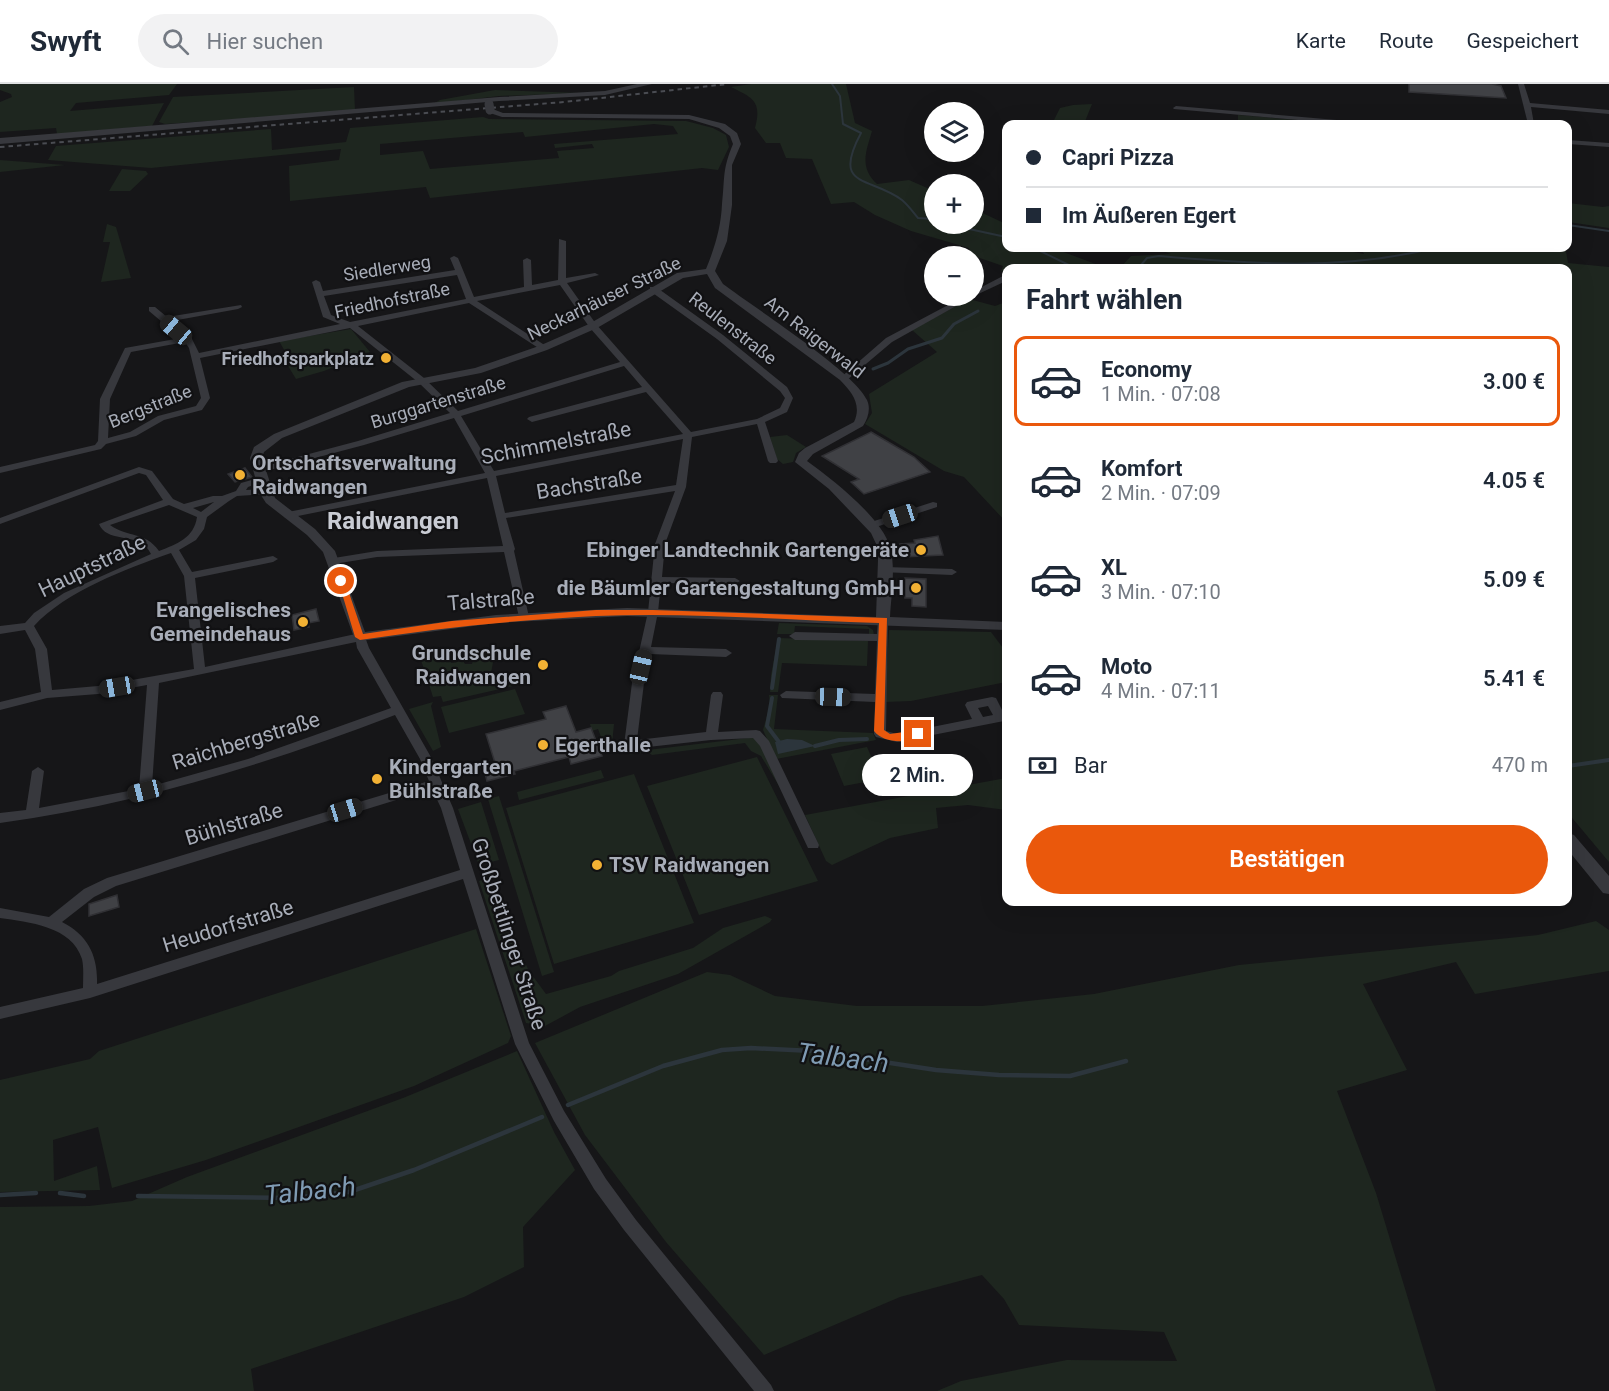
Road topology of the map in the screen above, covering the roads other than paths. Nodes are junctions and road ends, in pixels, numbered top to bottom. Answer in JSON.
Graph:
{"nodes":[{"id":1,"x":648,"y":84,"type":"edge"},
{"id":2,"x":1521,"y":84,"type":"edge"},
{"id":3,"x":490,"y":105,"type":"junction"},
{"id":4,"x":1527,"y":105,"type":"junction"},
{"id":5,"x":1176,"y":108,"type":"dead end"},
{"id":6,"x":1609,"y":112,"type":"edge"},
{"id":7,"x":1314,"y":120,"type":"edge"},
{"id":8,"x":1530,"y":120,"type":"edge"},
{"id":9,"x":0,"y":141,"type":"edge"},
{"id":10,"x":1572,"y":142,"type":"edge"},
{"id":11,"x":1609,"y":145,"type":"edge"},
{"id":12,"x":562,"y":241,"type":"dead end"},
{"id":13,"x":454,"y":258,"type":"dead end"},
{"id":14,"x":527,"y":260,"type":"dead end"},
{"id":15,"x":710,"y":271,"type":"junction"},
{"id":16,"x":459,"y":272,"type":"junction"},
{"id":17,"x":595,"y":275,"type":"dead end"},
{"id":18,"x":1002,"y":280,"type":"edge"},
{"id":19,"x":316,"y":282,"type":"dead end"},
{"id":20,"x":562,"y":282,"type":"junction"},
{"id":21,"x":528,"y":289,"type":"junction"},
{"id":22,"x":653,"y":289,"type":"junction"},
{"id":23,"x":984,"y":289,"type":"edge"},
{"id":24,"x":321,"y":294,"type":"junction"},
{"id":25,"x":471,"y":301,"type":"junction"},
{"id":26,"x":952,"y":306,"type":"edge"},
{"id":27,"x":238,"y":307,"type":"dead end"},
{"id":28,"x":152,"y":309,"type":"dead end"},
{"id":29,"x":165,"y":320,"type":"junction"},
{"id":30,"x":353,"y":326,"type":"junction"},
{"id":31,"x":594,"y":326,"type":"junction"},
{"id":32,"x":188,"y":339,"type":"junction"},
{"id":33,"x":543,"y":348,"type":"junction"},
{"id":34,"x":195,"y":356,"type":"junction"},
{"id":35,"x":626,"y":363,"type":"junction"},
{"id":36,"x":844,"y":378,"type":"junction"},
{"id":37,"x":422,"y":380,"type":"junction"},
{"id":38,"x":649,"y":388,"type":"junction"},
{"id":39,"x":789,"y":398,"type":"joint"},
{"id":40,"x":456,"y":414,"type":"junction"},
{"id":41,"x":532,"y":419,"type":"dead end"},
{"id":42,"x":760,"y":421,"type":"junction"},
{"id":43,"x":688,"y":434,"type":"junction"},
{"id":44,"x":103,"y":442,"type":"junction"},
{"id":45,"x":773,"y":461,"type":"dead end"},
{"id":46,"x":0,"y":470,"type":"edge"},
{"id":47,"x":491,"y":474,"type":"junction"},
{"id":48,"x":262,"y":480,"type":"junction"},
{"id":49,"x":681,"y":487,"type":"junction"},
{"id":50,"x":224,"y":499,"type":"junction"},
{"id":51,"x":169,"y":501,"type":"junction"},
{"id":52,"x":933,"y":505,"type":"dead end"},
{"id":53,"x":186,"y":507,"type":"junction"},
{"id":54,"x":288,"y":515,"type":"junction"},
{"id":55,"x":202,"y":516,"type":"junction"},
{"id":56,"x":502,"y":516,"type":"junction"},
{"id":57,"x":0,"y":521,"type":"edge"},
{"id":58,"x":872,"y":525,"type":"junction"},
{"id":59,"x":510,"y":549,"type":"junction"},
{"id":60,"x":174,"y":550,"type":"junction"},
{"id":61,"x":157,"y":555,"type":"junction"},
{"id":62,"x":273,"y":559,"type":"dead end"},
{"id":63,"x":334,"y":561,"type":"junction"},
{"id":64,"x":885,"y":570,"type":"junction"},
{"id":65,"x":952,"y":572,"type":"dead end"},
{"id":66,"x":189,"y":576,"type":"junction"},
{"id":67,"x":656,"y":580,"type":"junction"},
{"id":68,"x":735,"y":581,"type":"dead end"},
{"id":69,"x":653,"y":612,"type":"junction"},
{"id":70,"x":524,"y":617,"type":"junction"},
{"id":71,"x":884,"y":620,"type":"junction"},
{"id":72,"x":1000,"y":625,"type":"edge"},
{"id":73,"x":28,"y":626,"type":"junction"},
{"id":74,"x":0,"y":630,"type":"edge"},
{"id":75,"x":795,"y":636,"type":"dead end"},
{"id":76,"x":360,"y":637,"type":"junction"},
{"id":77,"x":882,"y":638,"type":"junction"},
{"id":78,"x":645,"y":650,"type":"junction"},
{"id":79,"x":726,"y":653,"type":"dead end"},
{"id":80,"x":200,"y":672,"type":"junction"},
{"id":81,"x":153,"y":681,"type":"junction"},
{"id":82,"x":47,"y":694,"type":"junction"},
{"id":83,"x":717,"y":695,"type":"dead end"},
{"id":84,"x":786,"y":695,"type":"dead end"},
{"id":85,"x":880,"y":698,"type":"junction"},
{"id":86,"x":0,"y":706,"type":"edge"},
{"id":87,"x":398,"y":710,"type":"junction"},
{"id":88,"x":979,"y":721,"type":"dead end"},
{"id":89,"x":711,"y":736,"type":"junction"},
{"id":90,"x":38,"y":771,"type":"dead end"},
{"id":91,"x":436,"y":783,"type":"junction"},
{"id":92,"x":145,"y":791,"type":"junction"},
{"id":93,"x":32,"y":814,"type":"junction"},
{"id":94,"x":0,"y":818,"type":"edge"},
{"id":95,"x":813,"y":845,"type":"dead end"},
{"id":96,"x":1572,"y":845,"type":"edge"},
{"id":97,"x":467,"y":873,"type":"junction"},
{"id":98,"x":1609,"y":888,"type":"edge"},
{"id":99,"x":0,"y":913,"type":"edge"},
{"id":100,"x":53,"y":922,"type":"junction"},
{"id":101,"x":90,"y":992,"type":"junction"},
{"id":102,"x":0,"y":1013,"type":"edge"},
{"id":103,"x":765,"y":1391,"type":"edge"}],
"edges":[{"from":1,"to":3,"type":"street"},
{"from":2,"to":4,"type":"street"},
{"from":3,"to":9,"type":"street"},
{"from":3,"to":15,"type":"street","name":"Neckarhäuser Straße"},
{"from":4,"to":6,"type":"street"},
{"from":4,"to":8,"type":"street"},
{"from":5,"to":7,"type":"street"},
{"from":10,"to":11,"type":"street"},
{"from":12,"to":20,"type":"street"},
{"from":13,"to":16,"type":"street"},
{"from":14,"to":21,"type":"street"},
{"from":15,"to":22,"type":"street","name":"Neckarhäuser Straße"},
{"from":15,"to":36,"type":"street","name":"Am Raigerwald"},
{"from":16,"to":24,"type":"street","name":"Siedlerweg"},
{"from":16,"to":25,"type":"street"},
{"from":17,"to":20,"type":"street","name":"Friedhofstraße"},
{"from":18,"to":23,"type":"street"},
{"from":19,"to":24,"type":"street"},
{"from":20,"to":21,"type":"street","name":"Friedhofstraße"},
{"from":20,"to":31,"type":"street"},
{"from":21,"to":25,"type":"street","name":"Friedhofstraße"},
{"from":22,"to":31,"type":"street","name":"Neckarhäuser Straße"},
{"from":22,"to":39,"type":"street","name":"Reulenstraße"},
{"from":24,"to":30,"type":"street"},
{"from":25,"to":30,"type":"street","name":"Friedhofstraße"},
{"from":25,"to":33,"type":"street"},
{"from":26,"to":36,"type":"street"},
{"from":27,"to":29,"type":"street"},
{"from":28,"to":29,"type":"street","name":"Bergstraße"},
{"from":29,"to":32,"type":"street","name":"Bergstraße"},
{"from":30,"to":34,"type":"street","name":"Friedhofstraße"},
{"from":30,"to":37,"type":"street"},
{"from":31,"to":33,"type":"street","name":"Neckarhäuser Straße"},
{"from":31,"to":35,"type":"street"},
{"from":32,"to":34,"type":"street","name":"Bergstraße"},
{"from":32,"to":44,"type":"street"},
{"from":33,"to":37,"type":"street","name":"Neckarhäuser Straße"},
{"from":34,"to":44,"type":"street","name":"Bergstraße"},
{"from":35,"to":38,"type":"street"},
{"from":35,"to":40,"type":"street","name":"Burggartenstraße"},
{"from":36,"to":58,"type":"street","name":"Am Raigerwald"},
{"from":37,"to":40,"type":"street"},
{"from":37,"to":48,"type":"street","name":"Neckarhäuser Straße"},
{"from":38,"to":41,"type":"street"},
{"from":38,"to":43,"type":"street"},
{"from":39,"to":42,"type":"street","name":"Schimmelstraße"},
{"from":40,"to":47,"type":"street"},
{"from":40,"to":48,"type":"street","name":"Burggartenstraße"},
{"from":42,"to":43,"type":"street","name":"Schimmelstraße"},
{"from":42,"to":45,"type":"street"},
{"from":43,"to":47,"type":"street","name":"Schimmelstraße"},
{"from":43,"to":49,"type":"street"},
{"from":44,"to":46,"type":"street","name":"Bergstraße"},
{"from":47,"to":54,"type":"street","name":"Schimmelstraße"},
{"from":47,"to":56,"type":"street"},
{"from":48,"to":50,"type":"street","name":"Hauptstraße"},
{"from":48,"to":54,"type":"street","name":"Großbettlinger Straße"},
{"from":49,"to":56,"type":"street","name":"Bachstraße"},
{"from":49,"to":67,"type":"street"},
{"from":50,"to":53,"type":"street","name":"Hauptstraße"},
{"from":50,"to":55,"type":"street","name":"Hauptstraße"},
{"from":51,"to":53,"type":"street"},
{"from":51,"to":57,"type":"street"},
{"from":51,"to":61,"type":"street"},
{"from":52,"to":58,"type":"street"},
{"from":53,"to":55,"type":"street"},
{"from":54,"to":63,"type":"street","name":"Großbettlinger Straße"},
{"from":55,"to":60,"type":"street","name":"Hauptstraße"},
{"from":56,"to":59,"type":"street"},
{"from":58,"to":64,"type":"street","name":"Am Raigerwald"},
{"from":59,"to":63,"type":"street"},
{"from":59,"to":70,"type":"street"},
{"from":60,"to":61,"type":"street","name":"Hauptstraße"},
{"from":60,"to":66,"type":"street"},
{"from":61,"to":73,"type":"street","name":"Hauptstraße"},
{"from":62,"to":66,"type":"street"},
{"from":63,"to":76,"type":"street","name":"Großbettlinger Straße"},
{"from":64,"to":65,"type":"street"},
{"from":64,"to":71,"type":"street","name":"Am Raigerwald"},
{"from":66,"to":80,"type":"street"},
{"from":67,"to":68,"type":"street"},
{"from":67,"to":69,"type":"street"},
{"from":69,"to":70,"type":"street","name":"Talstraße"},
{"from":69,"to":71,"type":"street","name":"Talstraße"},
{"from":69,"to":78,"type":"street"},
{"from":70,"to":76,"type":"street","name":"Talstraße"},
{"from":71,"to":72,"type":"street","name":"Talstraße"},
{"from":71,"to":77,"type":"street"},
{"from":73,"to":74,"type":"street"},
{"from":73,"to":82,"type":"street","name":"Hauptstraße"},
{"from":75,"to":77,"type":"street"},
{"from":76,"to":80,"type":"street","name":"Talstraße"},
{"from":76,"to":87,"type":"street","name":"Großbettlinger Straße"},
{"from":77,"to":85,"type":"street"},
{"from":78,"to":79,"type":"street"},
{"from":78,"to":89,"type":"street"},
{"from":80,"to":81,"type":"street","name":"Talstraße"},
{"from":81,"to":82,"type":"street","name":"Talstraße"},
{"from":81,"to":92,"type":"street"},
{"from":82,"to":86,"type":"street","name":"Talstraße"},
{"from":83,"to":89,"type":"street"},
{"from":84,"to":85,"type":"street"},
{"from":85,"to":88,"type":"street"},
{"from":87,"to":91,"type":"street","name":"Großbettlinger Straße"},
{"from":87,"to":92,"type":"street","name":"Raichbergstraße"},
{"from":89,"to":95,"type":"street"},
{"from":90,"to":93,"type":"street"},
{"from":91,"to":97,"type":"street","name":"Großbettlinger Straße"},
{"from":91,"to":100,"type":"street","name":"Bühlstraße"},
{"from":92,"to":93,"type":"street","name":"Raichbergstraße"},
{"from":93,"to":94,"type":"street","name":"Raichbergstraße"},
{"from":96,"to":98,"type":"street"},
{"from":97,"to":101,"type":"street","name":"Heudorfstraße"},
{"from":97,"to":103,"type":"street","name":"Großbettlinger Straße"},
{"from":99,"to":100,"type":"street"},
{"from":100,"to":101,"type":"street"},
{"from":101,"to":102,"type":"street","name":"Heudorfstraße"}]}
